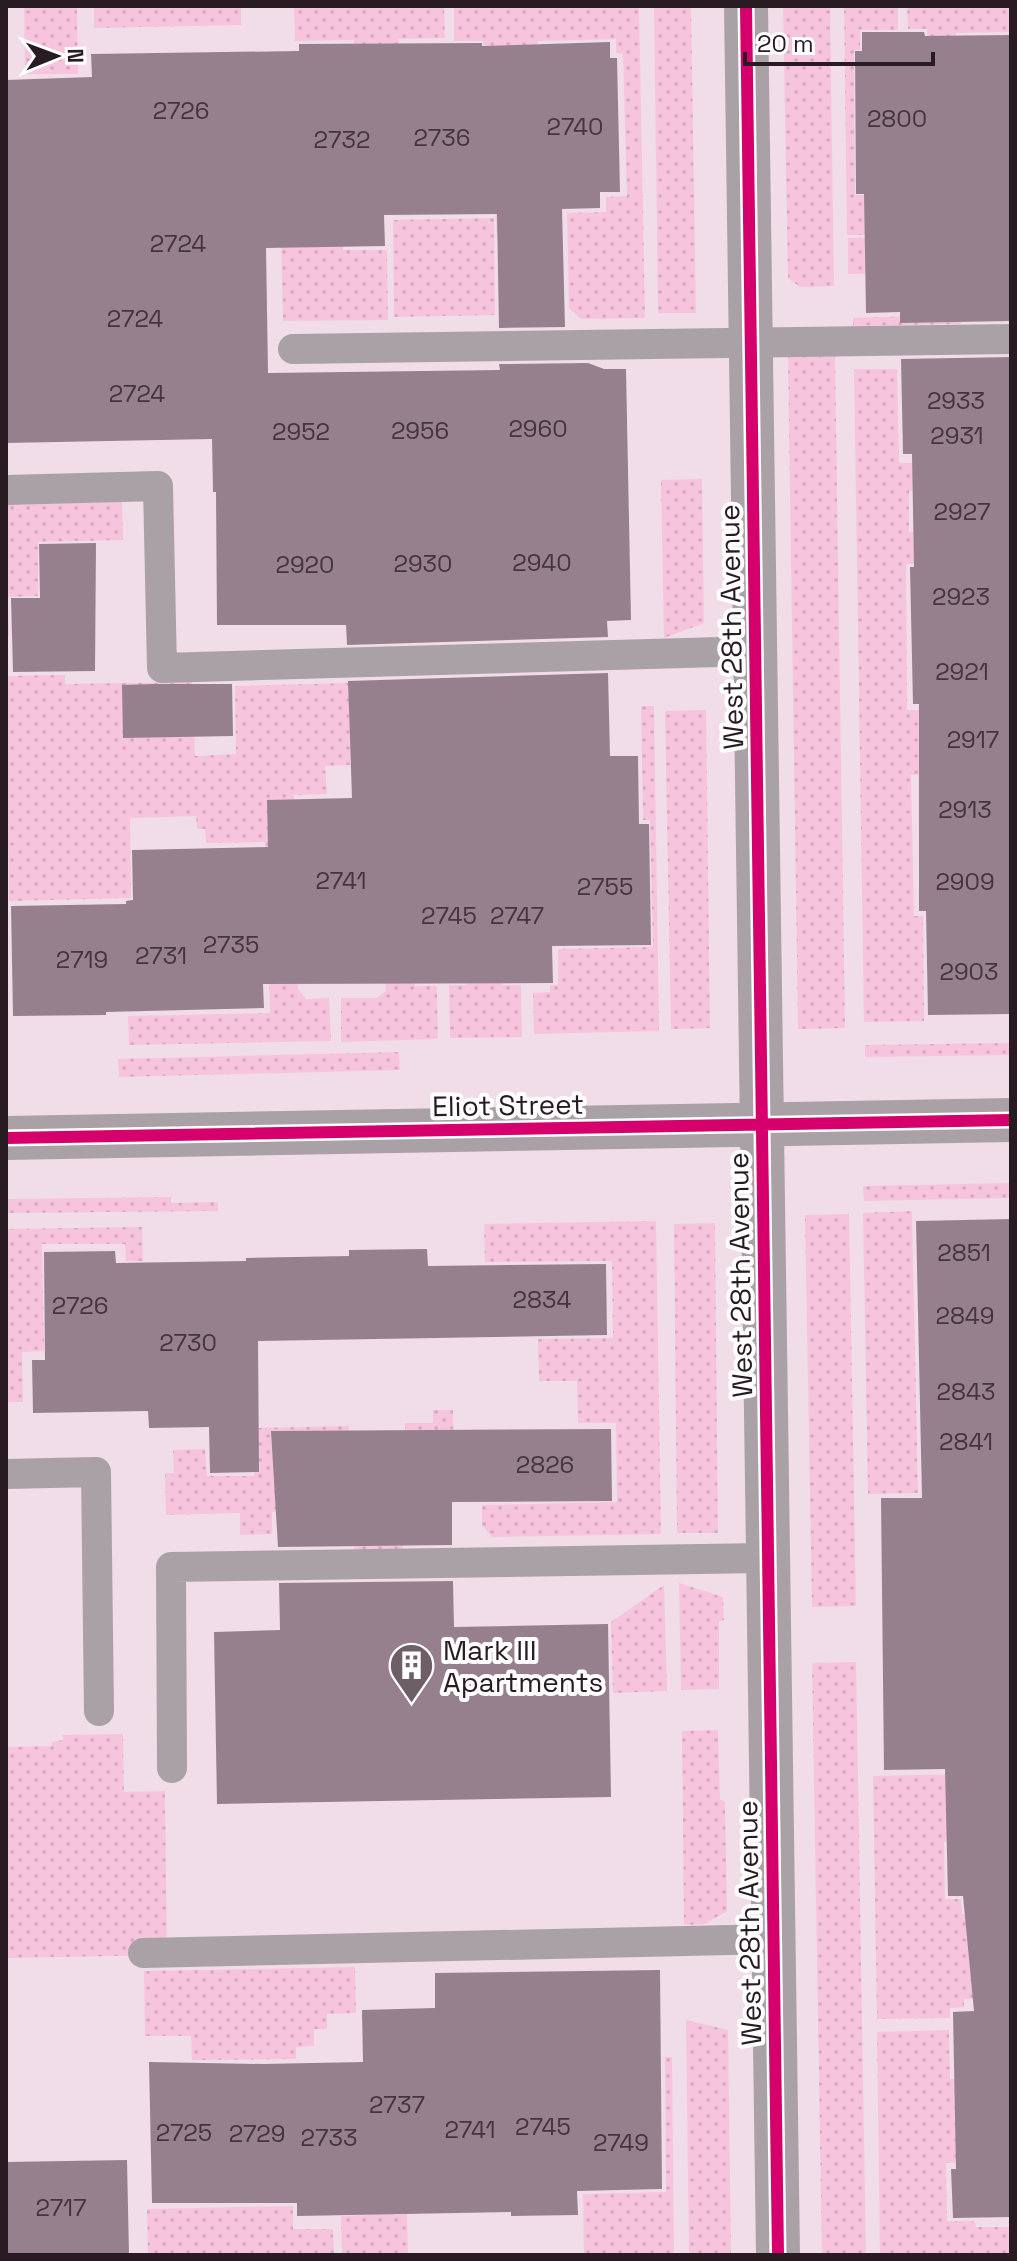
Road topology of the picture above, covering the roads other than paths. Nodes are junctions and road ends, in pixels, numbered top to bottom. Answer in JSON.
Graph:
{"nodes":[{"id":1,"x":746,"y":6,"type":"edge"},
{"id":2,"x":1011,"y":339,"type":"edge"},
{"id":3,"x":750,"y":343,"type":"junction"},
{"id":4,"x":293,"y":349,"type":"dead end"},
{"id":5,"x":6,"y":490,"type":"edge"},
{"id":6,"x":755,"y":651,"type":"junction"},
{"id":7,"x":1011,"y":1120,"type":"edge"},
{"id":8,"x":762,"y":1125,"type":"junction"},
{"id":9,"x":6,"y":1138,"type":"edge"},
{"id":10,"x":6,"y":1474,"type":"edge"},
{"id":11,"x":768,"y":1558,"type":"junction"},
{"id":12,"x":99,"y":1711,"type":"dead end"},
{"id":13,"x":172,"y":1768,"type":"dead end"},
{"id":14,"x":773,"y":1939,"type":"junction"},
{"id":15,"x":143,"y":1953,"type":"dead end"},
{"id":16,"x":778,"y":2255,"type":"edge"}],
"edges":[{"from":1,"to":3,"type":"street","name":"West 28th Avenue"},
{"from":2,"to":3,"type":"lane"},
{"from":3,"to":4,"type":"lane"},
{"from":3,"to":6,"type":"street","name":"West 28th Avenue"},
{"from":5,"to":6,"type":"lane"},
{"from":6,"to":8,"type":"street","name":"West 28th Avenue"},
{"from":7,"to":8,"type":"street","name":"Eliot Street"},
{"from":8,"to":9,"type":"street","name":"Eliot Street"},
{"from":8,"to":11,"type":"street","name":"West 28th Avenue"},
{"from":10,"to":12,"type":"lane"},
{"from":11,"to":13,"type":"lane"},
{"from":11,"to":14,"type":"street","name":"West 28th Avenue"},
{"from":14,"to":15,"type":"lane"},
{"from":14,"to":16,"type":"street","name":"West 28th Avenue"}]}
